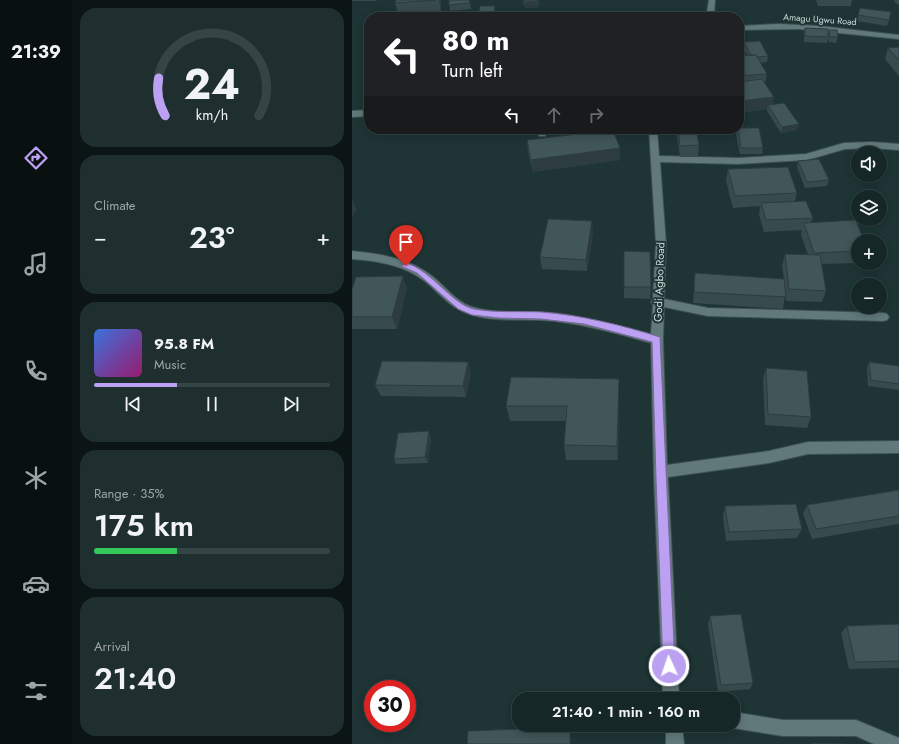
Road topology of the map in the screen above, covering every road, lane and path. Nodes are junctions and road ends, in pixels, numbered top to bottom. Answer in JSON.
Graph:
{"nodes":[{"id":1,"x":712,"y":0,"type":"edge"},
{"id":2,"x":711,"y":12,"type":"edge"},
{"id":3,"x":744,"y":28,"type":"edge"},
{"id":4,"x":899,"y":37,"type":"edge"},
{"id":5,"x":364,"y":113,"type":"edge"},
{"id":6,"x":352,"y":114,"type":"edge"},
{"id":7,"x":653,"y":134,"type":"edge"},
{"id":8,"x":899,"y":148,"type":"edge"},
{"id":9,"x":655,"y":159,"type":"junction"},
{"id":10,"x":352,"y":255,"type":"edge"},
{"id":11,"x":657,"y":302,"type":"junction"},
{"id":12,"x":884,"y":317,"type":"dead end"},
{"id":13,"x":657,"y":340,"type":"junction"},
{"id":14,"x":899,"y":448,"type":"edge"},
{"id":15,"x":660,"y":472,"type":"junction"},
{"id":16,"x":671,"y":692,"type":"edge"},
{"id":17,"x":740,"y":721,"type":"edge"},
{"id":18,"x":674,"y":732,"type":"edge"},
{"id":19,"x":675,"y":744,"type":"edge"},
{"id":20,"x":894,"y":744,"type":"edge"}],
"edges":[{"from":1,"to":2,"type":"street"},
{"from":3,"to":4,"type":"street","name":"Amagu Ugwu Road"},
{"from":5,"to":6,"type":"street"},
{"from":7,"to":9,"type":"street","name":"Godi Agbo Road"},
{"from":8,"to":9,"type":"street"},
{"from":9,"to":11,"type":"street","name":"Godi Agbo Road"},
{"from":10,"to":13,"type":"street"},
{"from":11,"to":12,"type":"street"},
{"from":11,"to":13,"type":"street","name":"Godi Agbo Road"},
{"from":13,"to":15,"type":"street","name":"Godi Agbo Road"},
{"from":14,"to":15,"type":"street"},
{"from":15,"to":16,"type":"street","name":"Godi Agbo Road"},
{"from":17,"to":20,"type":"street"},
{"from":18,"to":19,"type":"street"}]}
